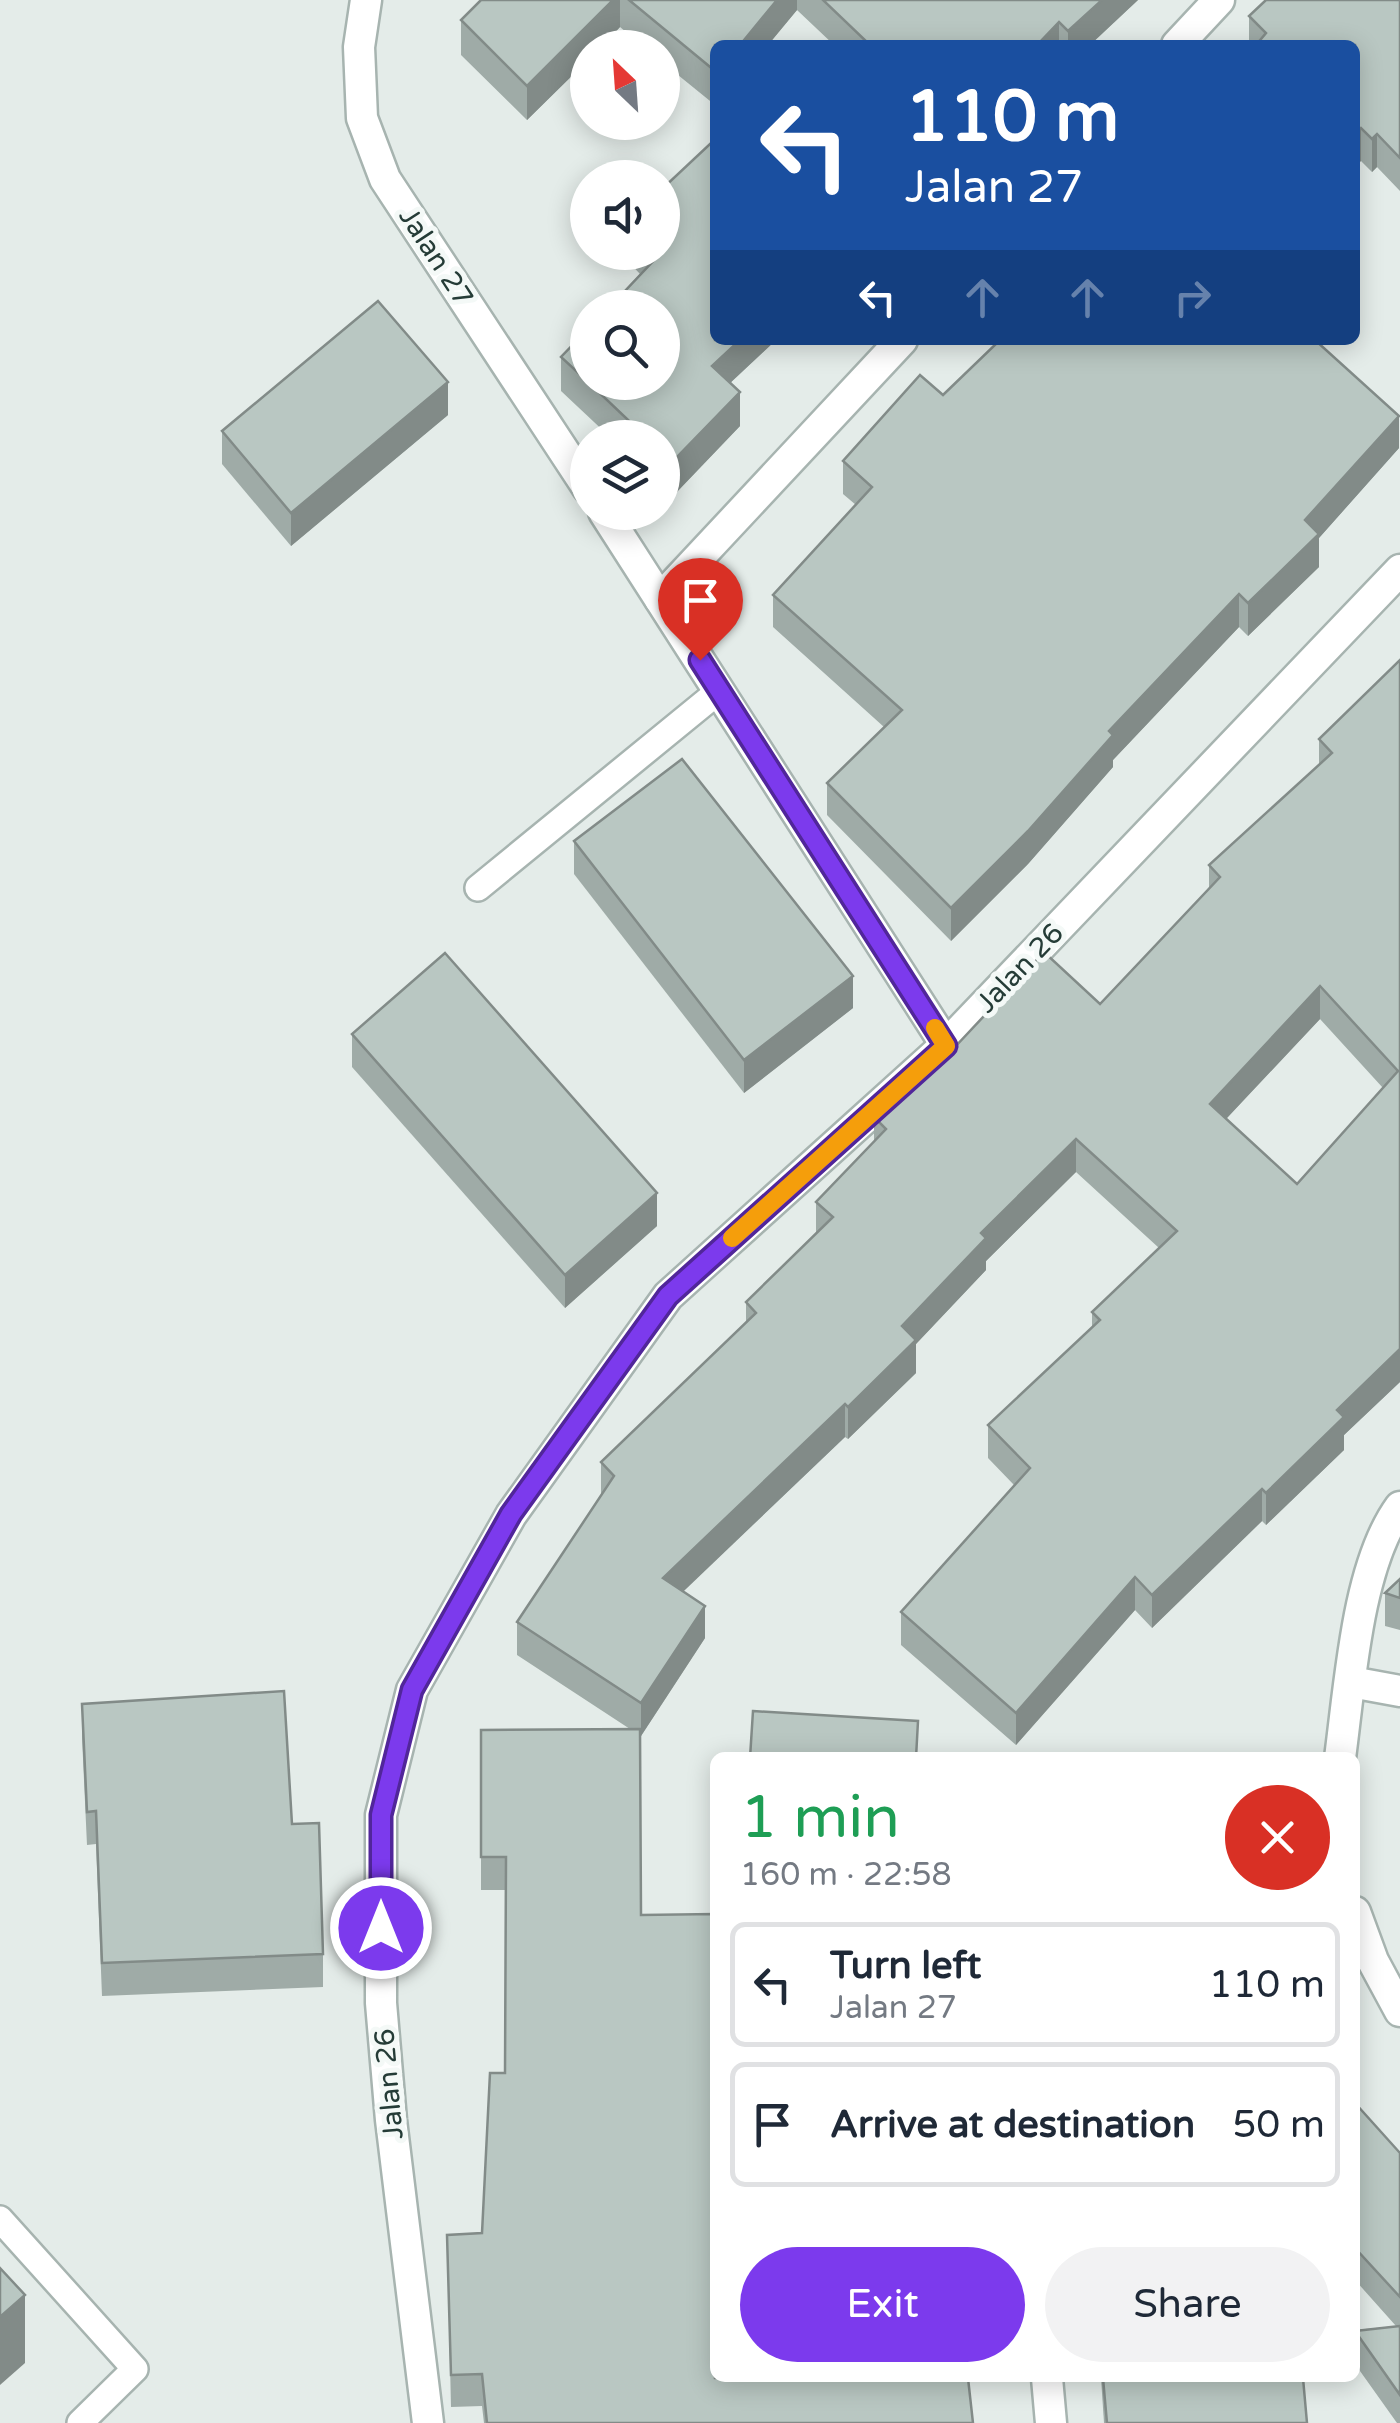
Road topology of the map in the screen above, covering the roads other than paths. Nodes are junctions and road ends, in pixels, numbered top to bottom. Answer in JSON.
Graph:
{"nodes":[{"id":1,"x":366,"y":0,"type":"edge"},
{"id":2,"x":1220,"y":0,"type":"edge"},
{"id":3,"x":1183,"y":40,"type":"edge"},
{"id":4,"x":897,"y":345,"type":"edge"},
{"id":5,"x":570,"y":461,"type":"edge"},
{"id":6,"x":616,"y":530,"type":"edge"},
{"id":7,"x":1400,"y":570,"type":"edge"},
{"id":8,"x":660,"y":599,"type":"junction"},
{"id":9,"x":719,"y":691,"type":"junction"},
{"id":10,"x":478,"y":888,"type":"dead end"},
{"id":11,"x":946,"y":1046,"type":"junction"},
{"id":12,"x":1400,"y":1507,"type":"edge"},
{"id":13,"x":1351,"y":1682,"type":"junction"},
{"id":14,"x":1400,"y":1691,"type":"edge"},
{"id":15,"x":1341,"y":1752,"type":"edge"},
{"id":16,"x":1360,"y":1926,"type":"edge"},
{"id":17,"x":1400,"y":2011,"type":"edge"},
{"id":18,"x":0,"y":2220,"type":"edge"},
{"id":19,"x":1047,"y":2382,"type":"edge"},
{"id":20,"x":80,"y":2423,"type":"edge"},
{"id":21,"x":428,"y":2423,"type":"edge"},
{"id":22,"x":1051,"y":2423,"type":"edge"}],
"edges":[{"from":1,"to":5,"type":"street","name":"Jalan 27"},
{"from":2,"to":3,"type":"street"},
{"from":4,"to":8,"type":"street"},
{"from":6,"to":8,"type":"street"},
{"from":7,"to":11,"type":"street","name":"Jalan 26"},
{"from":8,"to":9,"type":"street"},
{"from":9,"to":10,"type":"lane"},
{"from":9,"to":11,"type":"street"},
{"from":11,"to":21,"type":"street","name":"Jalan 26"},
{"from":12,"to":13,"type":"street"},
{"from":13,"to":14,"type":"street"},
{"from":13,"to":15,"type":"street"},
{"from":16,"to":17,"type":"street"},
{"from":18,"to":20,"type":"lane"},
{"from":19,"to":22,"type":"street"}]}
